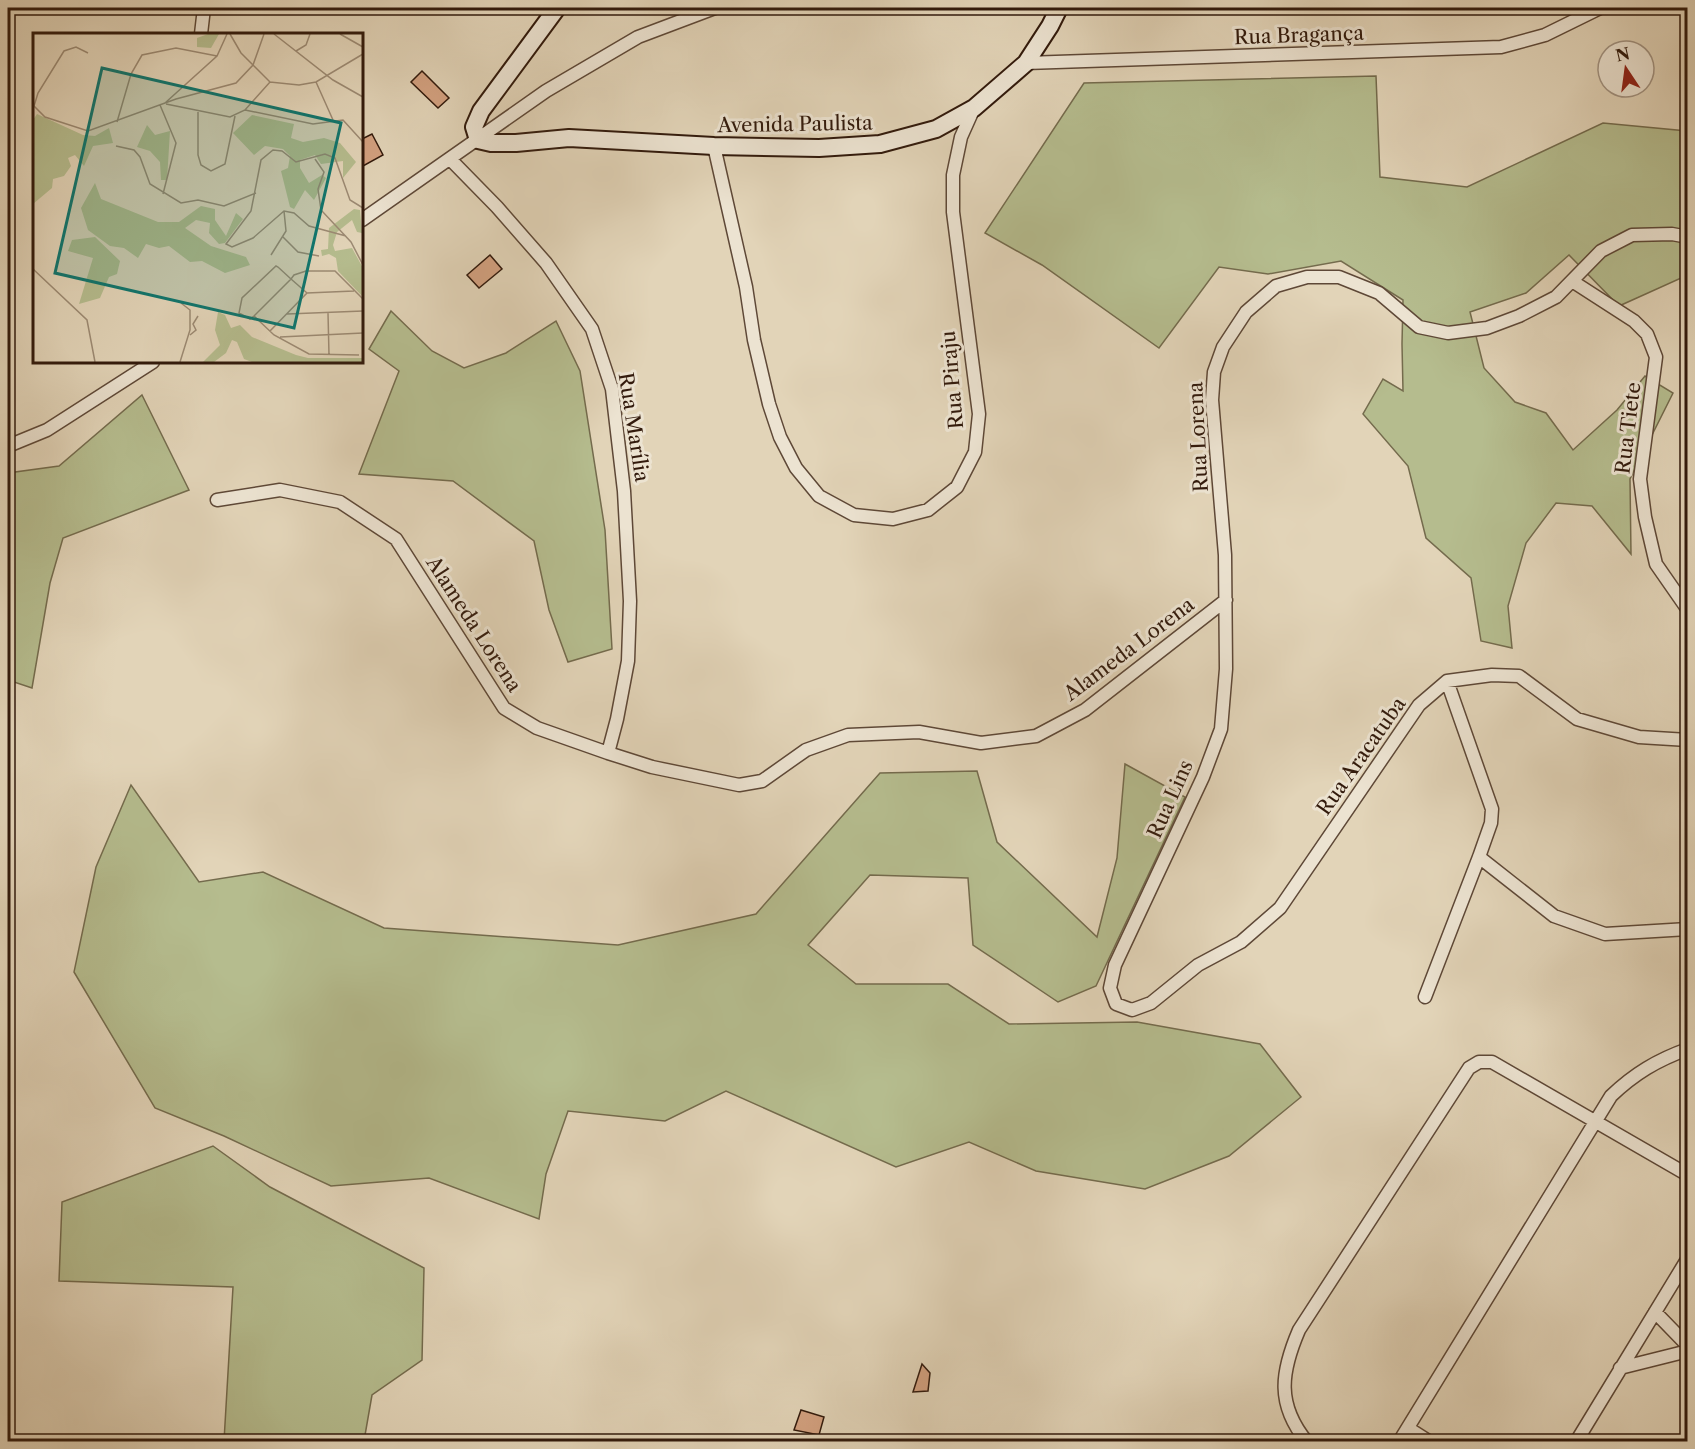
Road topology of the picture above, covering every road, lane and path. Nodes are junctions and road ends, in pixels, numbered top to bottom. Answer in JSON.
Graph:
{"nodes":[{"id":1,"x":204,"y":8,"type":"edge"},
{"id":2,"x":557,"y":8,"type":"edge"},
{"id":3,"x":715,"y":8,"type":"edge"},
{"id":4,"x":1059,"y":8,"type":"edge"},
{"id":5,"x":1600,"y":8,"type":"edge"},
{"id":6,"x":201,"y":33,"type":"edge"},
{"id":7,"x":1026,"y":63,"type":"junction"},
{"id":8,"x":974,"y":108,"type":"junction"},
{"id":9,"x":477,"y":140,"type":"junction"},
{"id":10,"x":714,"y":146,"type":"junction"},
{"id":11,"x":450,"y":159,"type":"junction"},
{"id":12,"x":363,"y":219,"type":"edge"},
{"id":13,"x":1688,"y":237,"type":"edge"},
{"id":14,"x":1572,"y":281,"type":"junction"},
{"id":15,"x":151,"y":363,"type":"edge"},
{"id":16,"x":8,"y":446,"type":"edge"},
{"id":17,"x":217,"y":500,"type":"dead end"},
{"id":18,"x":1226,"y":600,"type":"junction"},
{"id":19,"x":1688,"y":610,"type":"edge"},
{"id":20,"x":1447,"y":681,"type":"junction"},
{"id":21,"x":1688,"y":740,"type":"edge"},
{"id":22,"x":608,"y":753,"type":"junction"},
{"id":23,"x":1479,"y":856,"type":"junction"},
{"id":24,"x":1688,"y":929,"type":"edge"},
{"id":25,"x":1425,"y":997,"type":"dead end"},
{"id":26,"x":1116,"y":1004,"type":"joint"},
{"id":27,"x":1688,"y":1049,"type":"edge"},
{"id":28,"x":1595,"y":1123,"type":"junction"},
{"id":29,"x":1688,"y":1175,"type":"edge"},
{"id":30,"x":1688,"y":1257,"type":"edge"},
{"id":31,"x":1655,"y":1312,"type":"junction"},
{"id":32,"x":1688,"y":1347,"type":"edge"},
{"id":33,"x":1688,"y":1351,"type":"edge"},
{"id":34,"x":1620,"y":1368,"type":"junction"},
{"id":35,"x":1408,"y":1428,"type":"junction"},
{"id":36,"x":1307,"y":1442,"type":"edge"},
{"id":37,"x":1399,"y":1442,"type":"edge"},
{"id":38,"x":1430,"y":1442,"type":"edge"},
{"id":39,"x":1576,"y":1442,"type":"edge"}],
"edges":[{"from":1,"to":6,"type":"street"},
{"from":2,"to":9,"type":"street"},
{"from":3,"to":9,"type":"street"},
{"from":4,"to":7,"type":"street","name":"Avenida Paulista"},
{"from":5,"to":7,"type":"street","name":"Rua Bragança"},
{"from":7,"to":8,"type":"street","name":"Avenida Paulista"},
{"from":8,"to":10,"type":"street","name":"Avenida Paulista"},
{"from":8,"to":10,"type":"street","name":"Rua Piraju"},
{"from":9,"to":10,"type":"street","name":"Avenida Paulista"},
{"from":9,"to":11,"type":"street"},
{"from":11,"to":12,"type":"street"},
{"from":11,"to":22,"type":"street","name":"Rua Marília"},
{"from":13,"to":14,"type":"street","name":"Rua Lorena"},
{"from":14,"to":18,"type":"street","name":"Rua Lorena"},
{"from":14,"to":19,"type":"street","name":"Rua Tiete"},
{"from":15,"to":16,"type":"street"},
{"from":17,"to":22,"type":"street","name":"Alameda Lorena"},
{"from":18,"to":22,"type":"street","name":"Alameda Lorena"},
{"from":18,"to":26,"type":"street","name":"Rua Lins"},
{"from":20,"to":21,"type":"street"},
{"from":20,"to":23,"type":"street"},
{"from":20,"to":26,"type":"street","name":"Rua Aracatuba"},
{"from":23,"to":24,"type":"street"},
{"from":23,"to":25,"type":"street"},
{"from":27,"to":28,"type":"street"},
{"from":28,"to":29,"type":"street"},
{"from":28,"to":35,"type":"street"},
{"from":28,"to":36,"type":"street"},
{"from":30,"to":31,"type":"street"},
{"from":31,"to":32,"type":"street"},
{"from":31,"to":34,"type":"street"},
{"from":33,"to":34,"type":"street"},
{"from":34,"to":39,"type":"street"},
{"from":35,"to":37,"type":"street"},
{"from":35,"to":38,"type":"street"}]}
